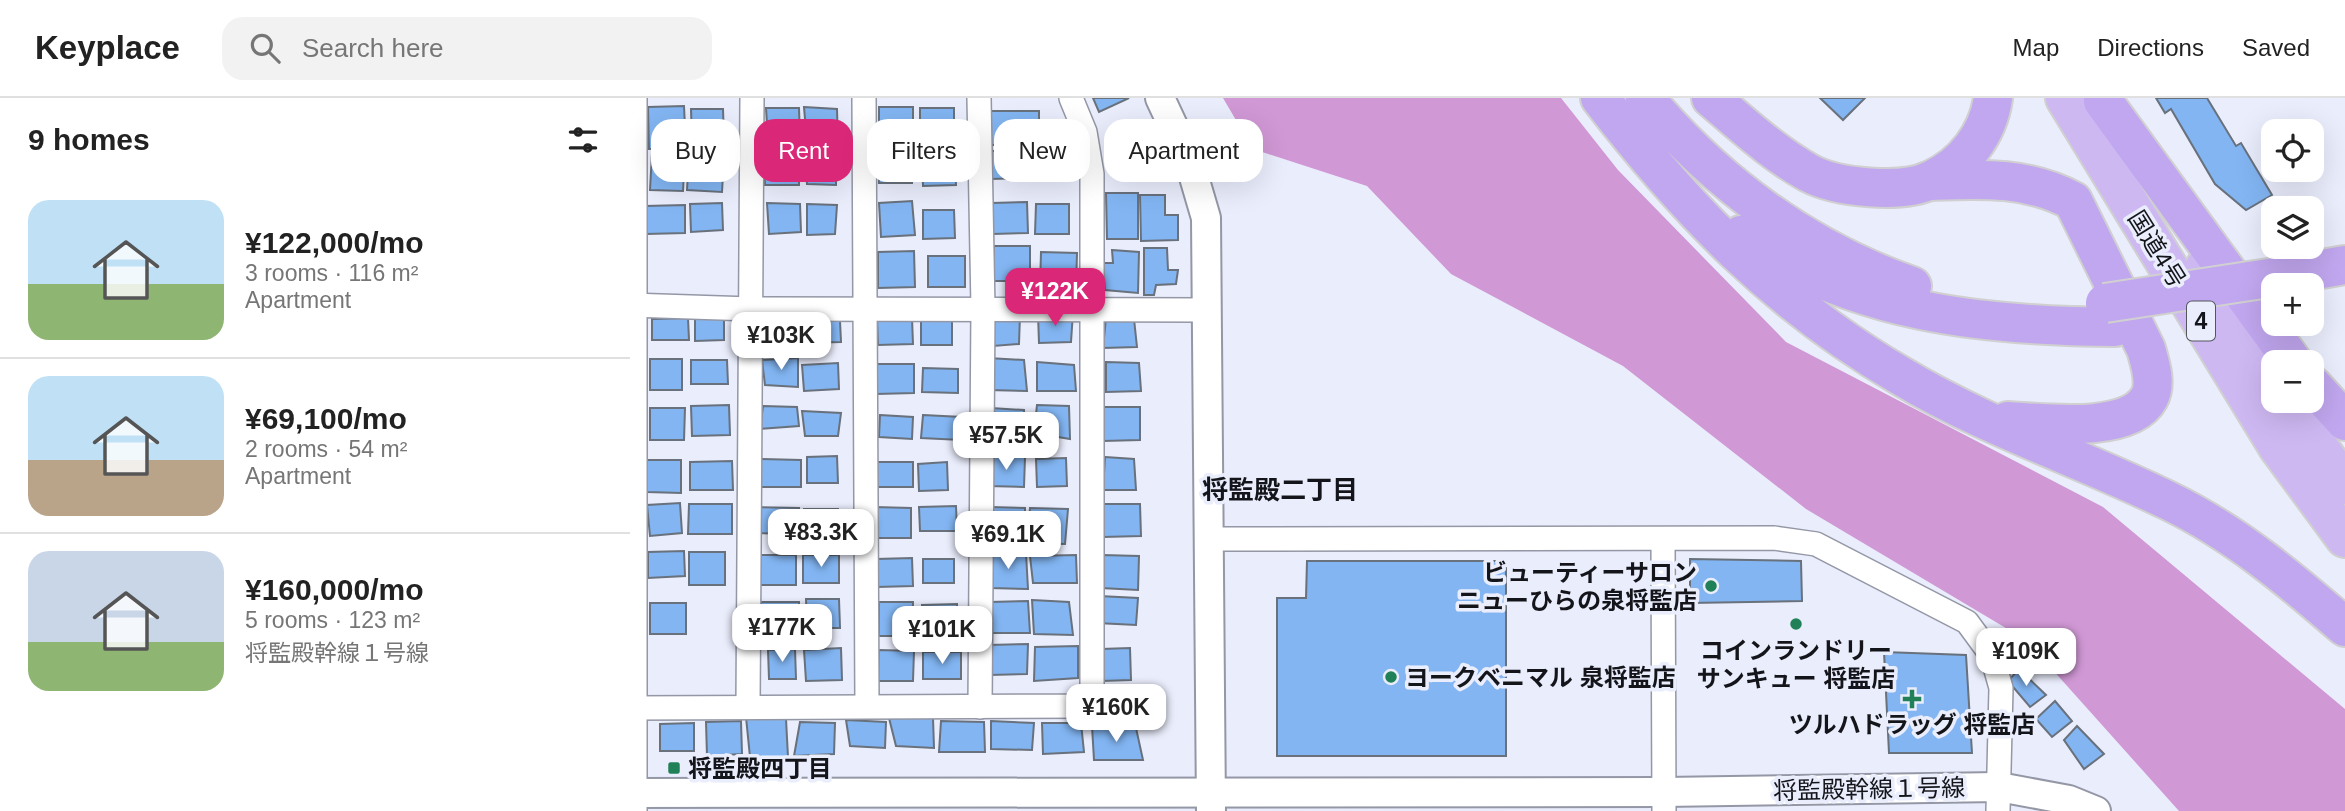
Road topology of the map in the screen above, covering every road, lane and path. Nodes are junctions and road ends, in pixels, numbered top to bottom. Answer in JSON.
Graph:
{"nodes":[{"id":1,"x":635,"y":98,"type":"edge"},
{"id":2,"x":752,"y":98,"type":"edge"},
{"id":3,"x":864,"y":98,"type":"edge"},
{"id":4,"x":979,"y":98,"type":"edge"},
{"id":5,"x":1072,"y":98,"type":"edge"},
{"id":6,"x":1160,"y":98,"type":"edge"},
{"id":7,"x":1600,"y":98,"type":"edge"},
{"id":8,"x":1645,"y":98,"type":"edge"},
{"id":9,"x":1711,"y":98,"type":"edge"},
{"id":10,"x":1993,"y":98,"type":"edge"},
{"id":11,"x":2065,"y":98,"type":"edge"},
{"id":12,"x":2102,"y":99,"type":"edge"},
{"id":13,"x":1626,"y":131,"type":"junction"},
{"id":14,"x":1929,"y":181,"type":"junction"},
{"id":15,"x":2345,"y":265,"type":"edge"},
{"id":16,"x":2324,"y":275,"type":"edge"},
{"id":17,"x":2345,"y":289,"type":"edge"},
{"id":18,"x":2324,"y":290,"type":"edge"},
{"id":19,"x":2261,"y":295,"type":"edge"},
{"id":20,"x":633,"y":305,"type":"edge"},
{"id":21,"x":983,"y":308,"type":"junction"},
{"id":22,"x":751,"y":309,"type":"junction"},
{"id":23,"x":1093,"y":309,"type":"junction"},
{"id":24,"x":864,"y":310,"type":"junction"},
{"id":25,"x":1206,"y":310,"type":"junction"},
{"id":26,"x":2110,"y":315,"type":"junction"},
{"id":27,"x":2283,"y":350,"type":"edge"},
{"id":28,"x":2261,"y":358,"type":"edge"},
{"id":29,"x":2324,"y":398,"type":"edge"},
{"id":30,"x":2295,"y":413,"type":"edge"},
{"id":31,"x":1985,"y":420,"type":"junction"},
{"id":32,"x":2345,"y":421,"type":"edge"},
{"id":33,"x":2345,"y":485,"type":"edge"},
{"id":34,"x":2345,"y":538,"type":"edge"},
{"id":35,"x":1209,"y":540,"type":"junction"},
{"id":36,"x":1663,"y":540,"type":"junction"},
{"id":37,"x":2345,"y":627,"type":"edge"},
{"id":38,"x":867,"y":705,"type":"junction"},
{"id":39,"x":748,"y":706,"type":"junction"},
{"id":40,"x":633,"y":708,"type":"edge"},
{"id":41,"x":980,"y":708,"type":"junction"},
{"id":42,"x":633,"y":799,"type":"edge"},
{"id":43,"x":1999,"y":799,"type":"edge"},
{"id":44,"x":1211,"y":802,"type":"edge"},
{"id":45,"x":1664,"y":802,"type":"edge"},
{"id":46,"x":2096,"y":811,"type":"edge"}],
"edges":[{"from":1,"to":20,"type":"street"},
{"from":2,"to":22,"type":"street"},
{"from":3,"to":24,"type":"street"},
{"from":4,"to":21,"type":"street"},
{"from":5,"to":23,"type":"street"},
{"from":6,"to":25,"type":"street"},
{"from":7,"to":13,"type":"highway"},
{"from":8,"to":26,"type":"highway"},
{"from":9,"to":14,"type":"highway"},
{"from":10,"to":14,"type":"highway"},
{"from":11,"to":34,"type":"highway","name":"国道4号","number":"4"},
{"from":12,"to":27,"type":"highway"},
{"from":12,"to":28,"type":"highway","name":"国道4号","number":"4"},
{"from":13,"to":26,"type":"highway"},
{"from":13,"to":31,"type":"highway"},
{"from":14,"to":31,"type":"highway"},
{"from":15,"to":16,"type":"highway"},
{"from":17,"to":18,"type":"highway"},
{"from":19,"to":26,"type":"highway","bridge":true},
{"from":20,"to":22,"type":"street"},
{"from":20,"to":40,"type":"street"},
{"from":21,"to":23,"type":"street"},
{"from":21,"to":24,"type":"street"},
{"from":21,"to":41,"type":"street"},
{"from":22,"to":24,"type":"street"},
{"from":22,"to":39,"type":"street"},
{"from":23,"to":25,"type":"street"},
{"from":23,"to":41,"type":"street"},
{"from":24,"to":38,"type":"street"},
{"from":25,"to":35,"type":"street"},
{"from":29,"to":32,"type":"highway"},
{"from":30,"to":33,"type":"highway"},
{"from":31,"to":37,"type":"highway"},
{"from":35,"to":36,"type":"street"},
{"from":35,"to":44,"type":"street"},
{"from":36,"to":43,"type":"street"},
{"from":36,"to":45,"type":"street"},
{"from":38,"to":39,"type":"street"},
{"from":38,"to":41,"type":"street"},
{"from":39,"to":40,"type":"street"},
{"from":40,"to":42,"type":"street"},
{"from":42,"to":44,"type":"street","name":"将監殿幹線１号線"},
{"from":43,"to":45,"type":"street","name":"将監殿幹線１号線"},
{"from":43,"to":46,"type":"street","name":"将監殿幹線１号線"},
{"from":44,"to":45,"type":"street","name":"将監殿幹線１号線"}]}
